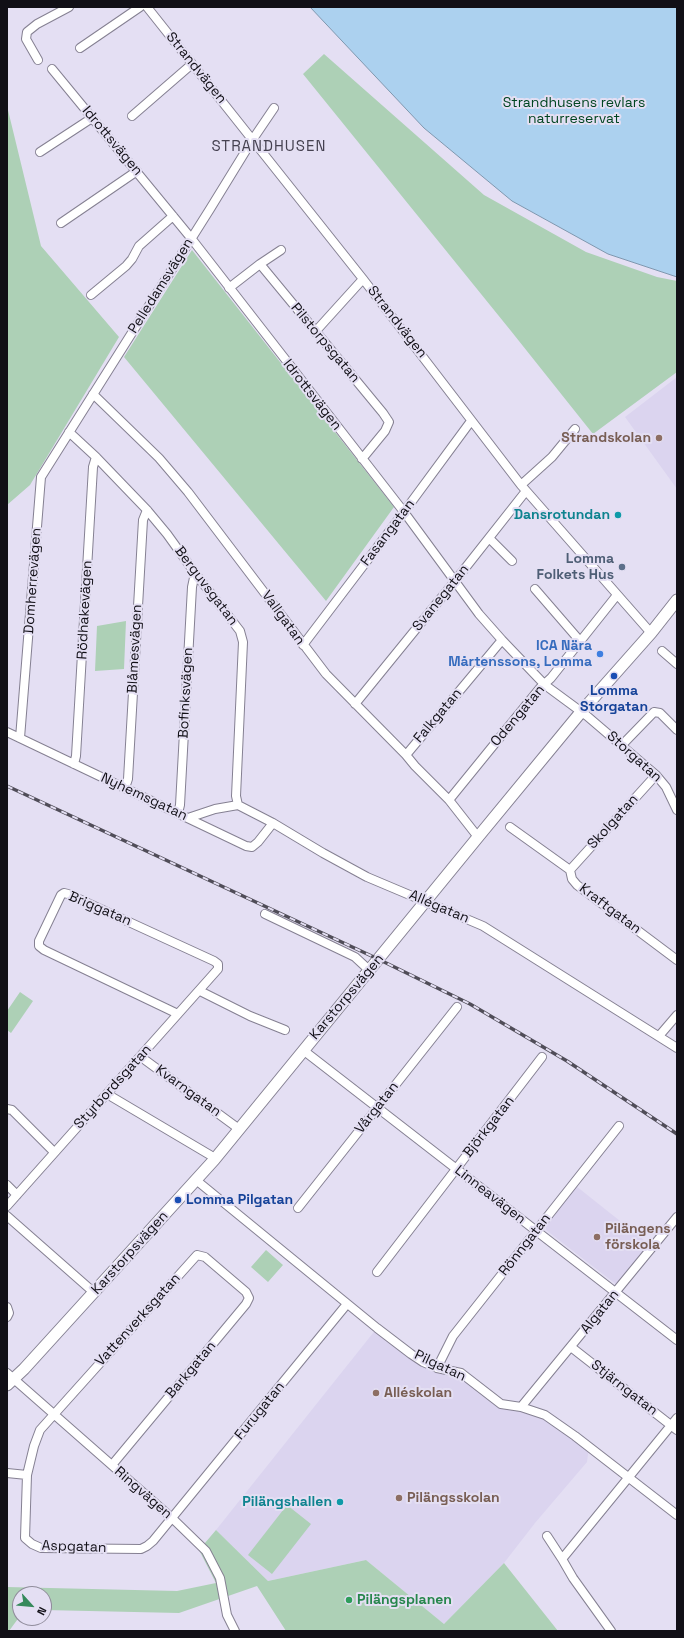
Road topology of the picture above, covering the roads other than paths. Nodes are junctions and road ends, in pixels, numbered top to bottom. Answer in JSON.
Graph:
{"nodes":[{"id":1,"x":69,"y":7,"type":"edge"},
{"id":2,"x":140,"y":7,"type":"edge"},
{"id":3,"x":147,"y":7,"type":"edge"},
{"id":4,"x":80,"y":48,"type":"dead end"},
{"id":5,"x":38,"y":60,"type":"dead end"},
{"id":6,"x":192,"y":64,"type":"junction"},
{"id":7,"x":52,"y":69,"type":"dead end"},
{"id":8,"x":274,"y":108,"type":"dead end"},
{"id":9,"x":132,"y":116,"type":"dead end"},
{"id":10,"x":92,"y":118,"type":"junction"},
{"id":11,"x":253,"y":139,"type":"junction"},
{"id":12,"x":40,"y":152,"type":"dead end"},
{"id":13,"x":136,"y":171,"type":"junction"},
{"id":14,"x":173,"y":216,"type":"junction"},
{"id":15,"x":61,"y":223,"type":"dead end"},
{"id":16,"x":191,"y":238,"type":"junction"},
{"id":17,"x":281,"y":250,"type":"dead end"},
{"id":18,"x":260,"y":264,"type":"junction"},
{"id":19,"x":363,"y":278,"type":"junction"},
{"id":20,"x":229,"y":288,"type":"junction"},
{"id":21,"x":91,"y":295,"type":"dead end"},
{"id":22,"x":315,"y":332,"type":"junction"},
{"id":23,"x":93,"y":394,"type":"junction"},
{"id":24,"x":471,"y":421,"type":"junction"},
{"id":25,"x":575,"y":429,"type":"dead end"},
{"id":26,"x":69,"y":432,"type":"junction"},
{"id":27,"x":96,"y":457,"type":"junction"},
{"id":28,"x":362,"y":459,"type":"junction"},
{"id":29,"x":523,"y":488,"type":"junction"},
{"id":30,"x":147,"y":510,"type":"junction"},
{"id":31,"x":404,"y":512,"type":"junction"},
{"id":32,"x":489,"y":538,"type":"junction"},
{"id":33,"x":512,"y":561,"type":"dead end"},
{"id":34,"x":195,"y":573,"type":"junction"},
{"id":35,"x":454,"y":582,"type":"junction"},
{"id":36,"x":535,"y":589,"type":"dead end"},
{"id":37,"x":617,"y":595,"type":"junction"},
{"id":38,"x":677,"y":600,"type":"edge"},
{"id":39,"x":651,"y":633,"type":"junction"},
{"id":40,"x":502,"y":640,"type":"junction"},
{"id":41,"x":580,"y":641,"type":"junction"},
{"id":42,"x":303,"y":645,"type":"junction"},
{"id":43,"x":662,"y":651,"type":"dead end"},
{"id":44,"x":677,"y":664,"type":"edge"},
{"id":45,"x":545,"y":685,"type":"junction"},
{"id":46,"x":355,"y":704,"type":"junction"},
{"id":47,"x":581,"y":712,"type":"junction"},
{"id":48,"x":677,"y":730,"type":"edge"},
{"id":49,"x":7,"y":732,"type":"edge"},
{"id":50,"x":20,"y":738,"type":"junction"},
{"id":51,"x":622,"y":745,"type":"junction"},
{"id":52,"x":406,"y":755,"type":"junction"},
{"id":53,"x":74,"y":764,"type":"junction"},
{"id":54,"x":656,"y":775,"type":"junction"},
{"id":55,"x":125,"y":788,"type":"junction"},
{"id":56,"x":449,"y":800,"type":"junction"},
{"id":57,"x":238,"y":805,"type":"junction"},
{"id":58,"x":677,"y":810,"type":"edge"},
{"id":59,"x":178,"y":813,"type":"junction"},
{"id":60,"x":188,"y":818,"type":"junction"},
{"id":61,"x":273,"y":823,"type":"junction"},
{"id":62,"x":510,"y":827,"type":"dead end"},
{"id":63,"x":478,"y":837,"type":"junction"},
{"id":64,"x":570,"y":870,"type":"junction"},
{"id":65,"x":425,"y":901,"type":"junction"},
{"id":66,"x":265,"y":914,"type":"dead end"},
{"id":67,"x":677,"y":960,"type":"edge"},
{"id":68,"x":218,"y":967,"type":"joint"},
{"id":69,"x":369,"y":970,"type":"junction"},
{"id":70,"x":200,"y":990,"type":"junction"},
{"id":71,"x":457,"y":1007,"type":"dead end"},
{"id":72,"x":178,"y":1014,"type":"junction"},
{"id":73,"x":677,"y":1015,"type":"edge"},
{"id":74,"x":285,"y":1030,"type":"dead end"},
{"id":75,"x":659,"y":1036,"type":"junction"},
{"id":76,"x":677,"y":1048,"type":"edge"},
{"id":77,"x":303,"y":1050,"type":"junction"},
{"id":78,"x":141,"y":1057,"type":"junction"},
{"id":79,"x":542,"y":1057,"type":"dead end"},
{"id":80,"x":107,"y":1094,"type":"junction"},
{"id":81,"x":378,"y":1107,"type":"junction"},
{"id":82,"x":7,"y":1109,"type":"edge"},
{"id":83,"x":235,"y":1126,"type":"dead end"},
{"id":84,"x":618,"y":1126,"type":"dead end"},
{"id":85,"x":54,"y":1152,"type":"junction"},
{"id":86,"x":210,"y":1155,"type":"dead end"},
{"id":87,"x":457,"y":1168,"type":"junction"},
{"id":88,"x":196,"y":1180,"type":"junction"},
{"id":89,"x":7,"y":1185,"type":"edge"},
{"id":90,"x":17,"y":1195,"type":"junction"},
{"id":91,"x":7,"y":1206,"type":"edge"},
{"id":92,"x":298,"y":1208,"type":"dead end"},
{"id":93,"x":7,"y":1216,"type":"edge"},
{"id":94,"x":677,"y":1217,"type":"edge"},
{"id":95,"x":537,"y":1231,"type":"junction"},
{"id":96,"x":377,"y":1272,"type":"dead end"},
{"id":97,"x":228,"y":1277,"type":"joint"},
{"id":98,"x":90,"y":1289,"type":"dead end"},
{"id":99,"x":616,"y":1292,"type":"junction"},
{"id":100,"x":347,"y":1304,"type":"junction"},
{"id":101,"x":7,"y":1307,"type":"edge"},
{"id":102,"x":7,"y":1317,"type":"edge"},
{"id":103,"x":677,"y":1340,"type":"edge"},
{"id":104,"x":571,"y":1347,"type":"junction"},
{"id":105,"x":437,"y":1368,"type":"junction"},
{"id":106,"x":9,"y":1379,"type":"edge"},
{"id":107,"x":521,"y":1407,"type":"junction"},
{"id":108,"x":54,"y":1414,"type":"junction"},
{"id":109,"x":677,"y":1418,"type":"edge"},
{"id":110,"x":674,"y":1427,"type":"edge"},
{"id":111,"x":112,"y":1465,"type":"junction"},
{"id":112,"x":7,"y":1473,"type":"edge"},
{"id":113,"x":26,"y":1475,"type":"junction"},
{"id":114,"x":629,"y":1478,"type":"junction"},
{"id":115,"x":677,"y":1515,"type":"edge"},
{"id":116,"x":172,"y":1518,"type":"junction"},
{"id":117,"x":547,"y":1536,"type":"dead end"},
{"id":118,"x":562,"y":1559,"type":"junction"},
{"id":119,"x":235,"y":1631,"type":"edge"},
{"id":120,"x":612,"y":1631,"type":"edge"}],
"edges":[{"from":1,"to":5,"type":"street"},
{"from":2,"to":4,"type":"street"},
{"from":3,"to":6,"type":"street","name":"Strandvägen"},
{"from":6,"to":9,"type":"street"},
{"from":6,"to":11,"type":"street","name":"Strandvägen"},
{"from":7,"to":10,"type":"street","name":"Idrottsvägen"},
{"from":8,"to":11,"type":"street","name":"Pelledamsvägen"},
{"from":10,"to":12,"type":"street"},
{"from":10,"to":13,"type":"street","name":"Idrottsvägen"},
{"from":11,"to":16,"type":"street","name":"Pelledamsvägen"},
{"from":11,"to":19,"type":"street","name":"Strandvägen"},
{"from":13,"to":14,"type":"street","name":"Idrottsvägen"},
{"from":13,"to":15,"type":"street"},
{"from":14,"to":16,"type":"street","name":"Idrottsvägen"},
{"from":14,"to":21,"type":"street"},
{"from":16,"to":20,"type":"street","name":"Idrottsvägen"},
{"from":16,"to":23,"type":"street","name":"Pelledamsvägen"},
{"from":17,"to":18,"type":"street"},
{"from":18,"to":20,"type":"street"},
{"from":18,"to":22,"type":"street","name":"Pilstorpsgatan"},
{"from":19,"to":22,"type":"street"},
{"from":19,"to":24,"type":"street","name":"Strandvägen"},
{"from":20,"to":28,"type":"street","name":"Idrottsvägen"},
{"from":22,"to":28,"type":"street","name":"Pilstorpsgatan"},
{"from":23,"to":26,"type":"street","name":"Pelledamsvägen"},
{"from":23,"to":42,"type":"street","name":"Vallgatan"},
{"from":24,"to":29,"type":"street","name":"Strandvägen"},
{"from":24,"to":31,"type":"street","name":"Fasangatan"},
{"from":25,"to":29,"type":"street","name":"Svanegatan"},
{"from":26,"to":27,"type":"street","name":"Berguvsgatan"},
{"from":26,"to":50,"type":"street","name":"Domherrevägen"},
{"from":27,"to":30,"type":"street","name":"Berguvsgatan"},
{"from":27,"to":53,"type":"street","name":"Rödhakevägen"},
{"from":28,"to":31,"type":"street","name":"Idrottsvägen"},
{"from":29,"to":32,"type":"street","name":"Svanegatan"},
{"from":29,"to":37,"type":"street","name":"Strandvägen"},
{"from":30,"to":34,"type":"street","name":"Berguvsgatan"},
{"from":30,"to":55,"type":"street","name":"Blåmesvägen"},
{"from":31,"to":35,"type":"street","name":"Idrottsvägen"},
{"from":31,"to":42,"type":"street","name":"Fasangatan"},
{"from":32,"to":33,"type":"street"},
{"from":32,"to":35,"type":"street","name":"Svanegatan"},
{"from":34,"to":57,"type":"street","name":"Berguvsgatan"},
{"from":34,"to":59,"type":"street","name":"Bofinksvägen"},
{"from":35,"to":40,"type":"street","name":"Idrottsvägen"},
{"from":35,"to":46,"type":"street","name":"Svanegatan"},
{"from":36,"to":41,"type":"street"},
{"from":37,"to":39,"type":"street","name":"Strandvägen"},
{"from":37,"to":41,"type":"street","name":"Odengatan"},
{"from":38,"to":39,"type":"street","name":"Karstorpsvägen"},
{"from":39,"to":47,"type":"street","name":"Karstorpsvägen"},
{"from":40,"to":45,"type":"street","name":"Idrottsvägen"},
{"from":40,"to":52,"type":"street","name":"Falkgatan"},
{"from":41,"to":45,"type":"street","name":"Odengatan"},
{"from":42,"to":46,"type":"street","name":"Vallgatan"},
{"from":43,"to":44,"type":"street"},
{"from":45,"to":47,"type":"street","name":"Idrottsvägen"},
{"from":45,"to":56,"type":"street","name":"Odengatan"},
{"from":46,"to":52,"type":"street","name":"Vallgatan"},
{"from":47,"to":51,"type":"street","name":"Storgatan"},
{"from":47,"to":63,"type":"street","name":"Karstorpsvägen"},
{"from":48,"to":51,"type":"street"},
{"from":49,"to":50,"type":"street","name":"Nyhemsgatan"},
{"from":50,"to":53,"type":"street","name":"Nyhemsgatan"},
{"from":51,"to":54,"type":"street","name":"Storgatan"},
{"from":52,"to":56,"type":"street","name":"Vallgatan"},
{"from":53,"to":55,"type":"street","name":"Nyhemsgatan"},
{"from":54,"to":58,"type":"street","name":"Storgatan"},
{"from":54,"to":64,"type":"street","name":"Skolgatan"},
{"from":55,"to":59,"type":"street","name":"Nyhemsgatan"},
{"from":56,"to":63,"type":"street","name":"Vallgatan"},
{"from":57,"to":60,"type":"street"},
{"from":57,"to":61,"type":"street","name":"Allégatan"},
{"from":59,"to":60,"type":"street","name":"Nyhemsgatan"},
{"from":60,"to":61,"type":"street","name":"Nyhemsgatan"},
{"from":61,"to":65,"type":"street","name":"Allégatan"},
{"from":62,"to":64,"type":"street","name":"Kraftgatan"},
{"from":63,"to":65,"type":"street","name":"Karstorpsvägen"},
{"from":64,"to":67,"type":"street","name":"Kraftgatan"},
{"from":65,"to":69,"type":"street","name":"Karstorpsvägen"},
{"from":65,"to":75,"type":"street","name":"Allégatan"},
{"from":66,"to":69,"type":"street"},
{"from":68,"to":70,"type":"street","name":"Styrbordsgatan"},
{"from":68,"to":72,"type":"street","name":"Briggatan"},
{"from":69,"to":77,"type":"street","name":"Karstorpsvägen"},
{"from":70,"to":72,"type":"street","name":"Styrbordsgatan"},
{"from":70,"to":74,"type":"street"},
{"from":71,"to":81,"type":"street","name":"Vårgatan"},
{"from":72,"to":78,"type":"street","name":"Styrbordsgatan"},
{"from":73,"to":75,"type":"street"},
{"from":75,"to":76,"type":"street","name":"Allégatan"},
{"from":77,"to":81,"type":"street","name":"Linneavägen"},
{"from":77,"to":88,"type":"street","name":"Karstorpsvägen"},
{"from":78,"to":80,"type":"street","name":"Styrbordsgatan"},
{"from":78,"to":83,"type":"street","name":"Kvarngatan"},
{"from":79,"to":87,"type":"street","name":"Björkgatan"},
{"from":80,"to":85,"type":"street","name":"Styrbordsgatan"},
{"from":80,"to":86,"type":"street"},
{"from":81,"to":87,"type":"street","name":"Linneavägen"},
{"from":81,"to":92,"type":"street","name":"Vårgatan"},
{"from":82,"to":85,"type":"street"},
{"from":84,"to":95,"type":"street","name":"Rönngatan"},
{"from":85,"to":90,"type":"street","name":"Styrbordsgatan"},
{"from":87,"to":95,"type":"street","name":"Linneavägen"},
{"from":87,"to":96,"type":"street","name":"Björkgatan"},
{"from":88,"to":100,"type":"street","name":"Pilgatan"},
{"from":88,"to":106,"type":"street","name":"Karstorpsvägen"},
{"from":89,"to":90,"type":"street"},
{"from":90,"to":91,"type":"street","name":"Styrbordsgatan"},
{"from":93,"to":98,"type":"street"},
{"from":94,"to":99,"type":"street","name":"Algatan"},
{"from":95,"to":99,"type":"street","name":"Linneavägen"},
{"from":95,"to":105,"type":"street","name":"Rönngatan"},
{"from":97,"to":108,"type":"street","name":"Vattenverksgatan"},
{"from":97,"to":111,"type":"street","name":"Barkgatan"},
{"from":99,"to":103,"type":"street","name":"Linneavägen"},
{"from":99,"to":104,"type":"street","name":"Algatan"},
{"from":100,"to":105,"type":"street","name":"Pilgatan"},
{"from":100,"to":116,"type":"street","name":"Furugatan"},
{"from":101,"to":102,"type":"street"},
{"from":104,"to":107,"type":"street","name":"Algatan"},
{"from":104,"to":110,"type":"street","name":"Stjärngatan"},
{"from":105,"to":107,"type":"street","name":"Pilgatan"},
{"from":106,"to":108,"type":"street","name":"Ringvägen"},
{"from":107,"to":114,"type":"street","name":"Pilgatan"},
{"from":108,"to":111,"type":"street","name":"Ringvägen"},
{"from":108,"to":113,"type":"street","name":"Aspgatan"},
{"from":109,"to":110,"type":"street"},
{"from":110,"to":114,"type":"street"},
{"from":111,"to":116,"type":"street","name":"Ringvägen"},
{"from":112,"to":113,"type":"street"},
{"from":113,"to":116,"type":"street","name":"Aspgatan"},
{"from":114,"to":115,"type":"street","name":"Pilgatan"},
{"from":114,"to":118,"type":"street"},
{"from":116,"to":119,"type":"street","name":"Ringvägen"},
{"from":117,"to":118,"type":"street"},
{"from":118,"to":120,"type":"street"}]}
